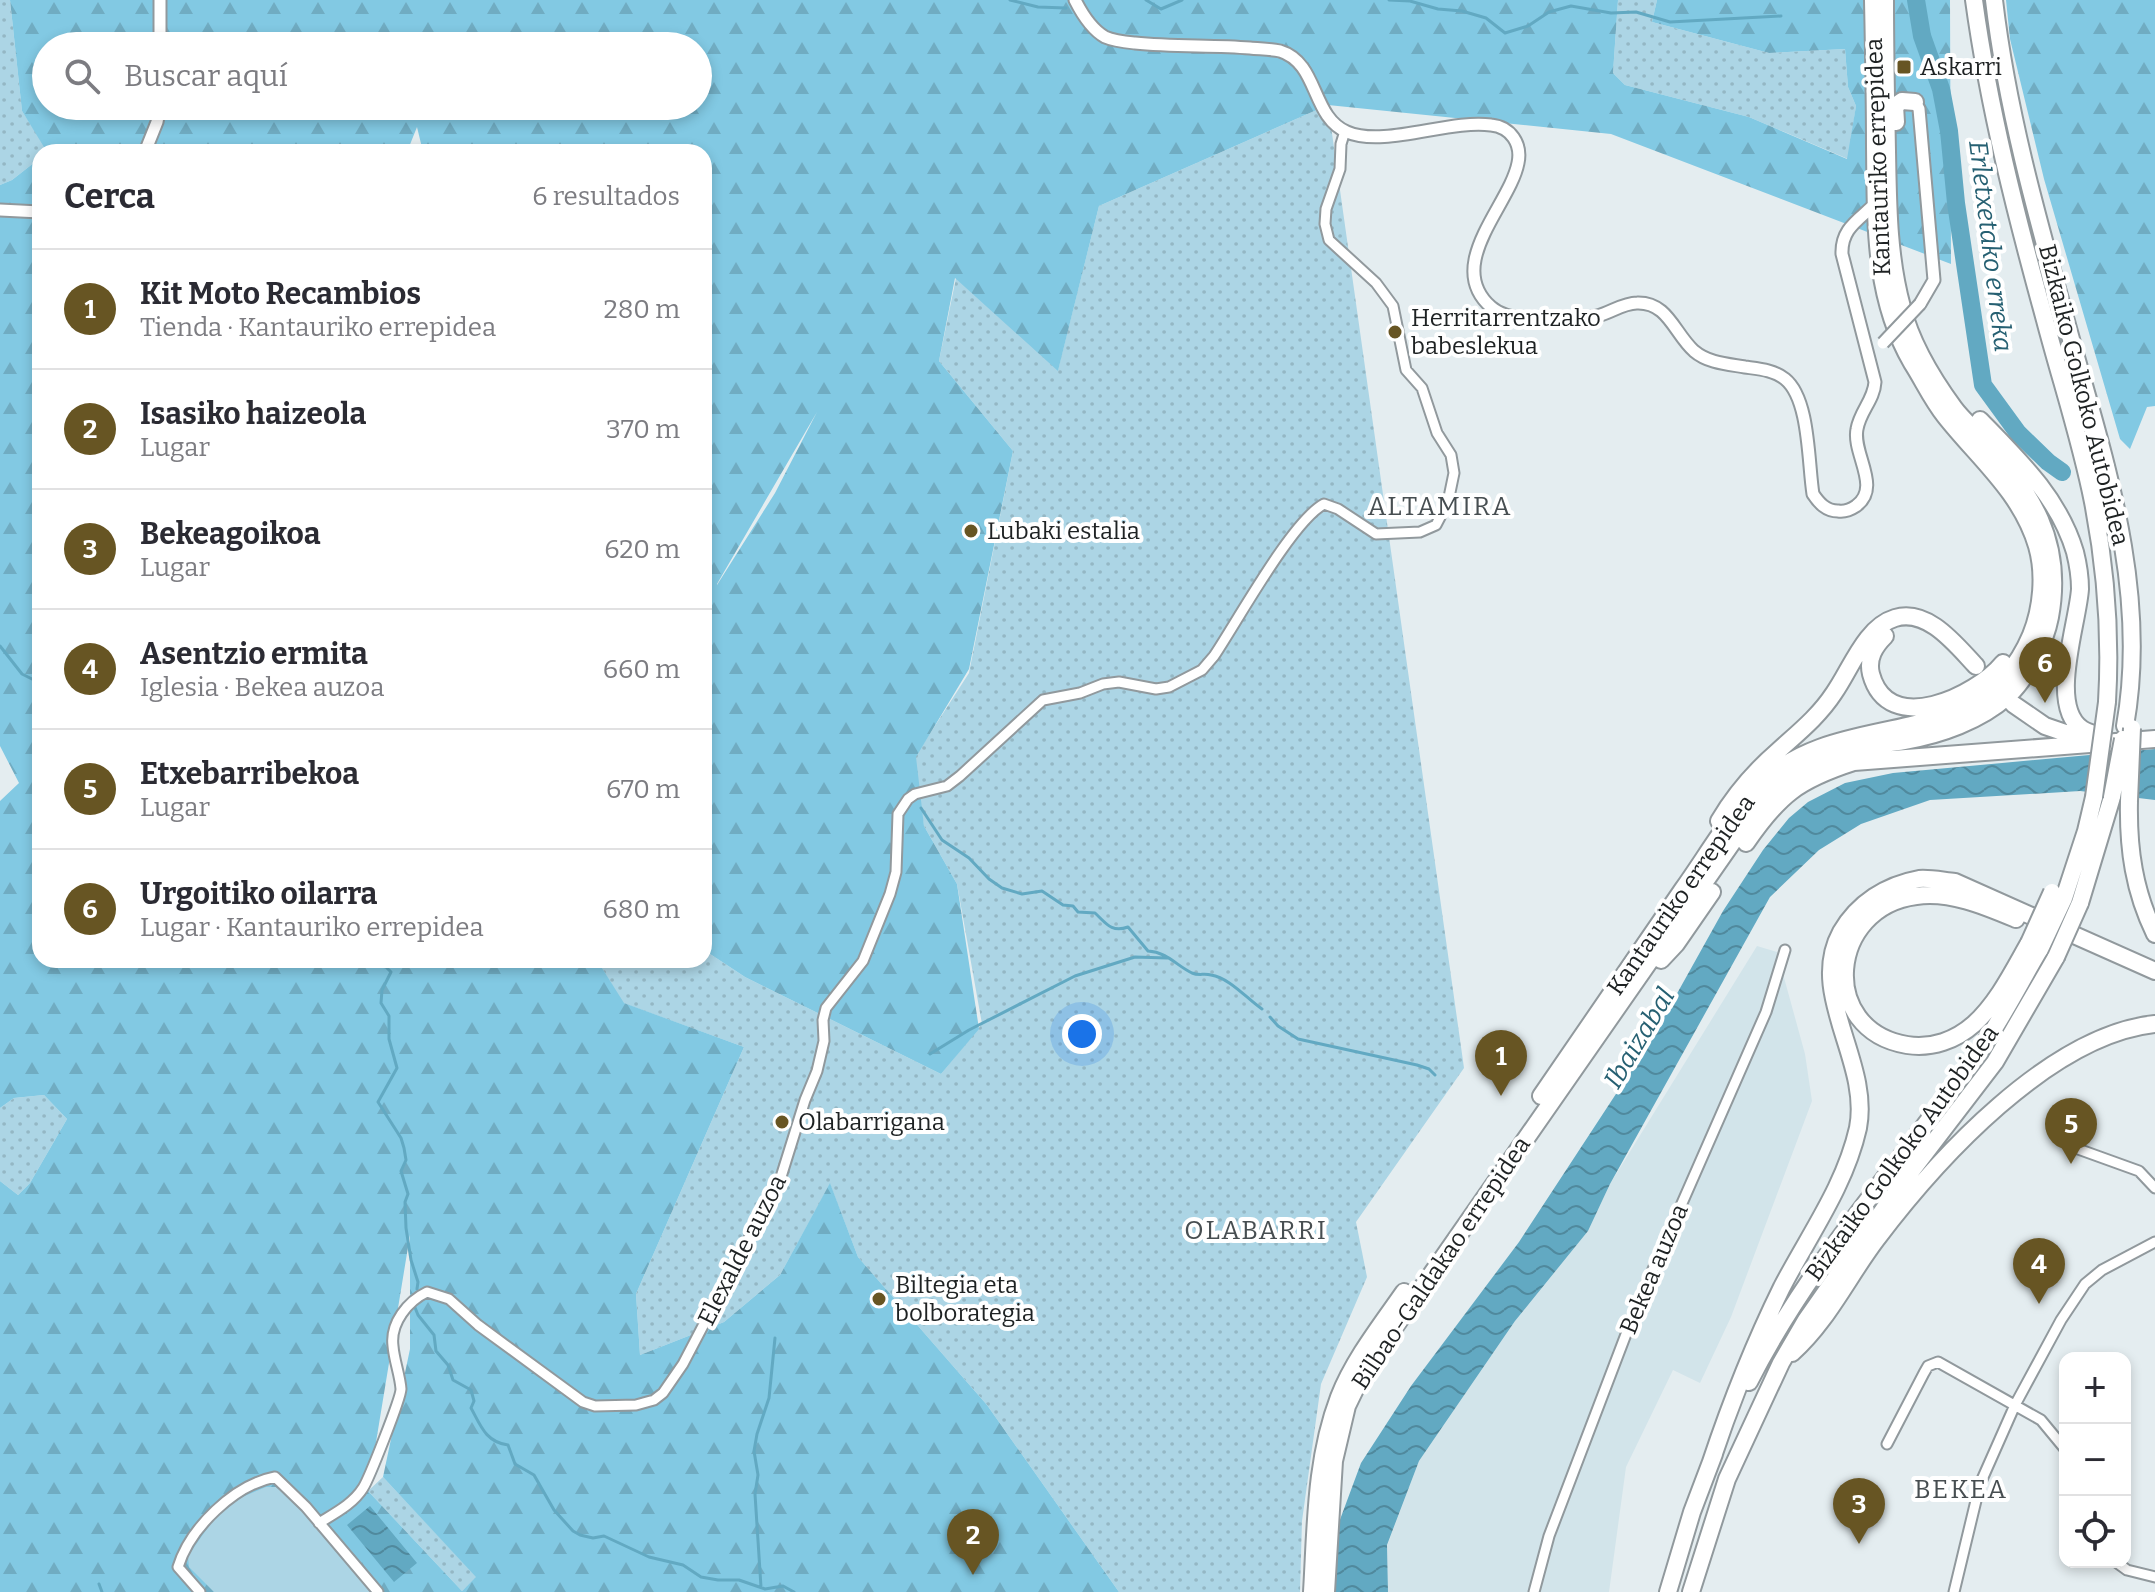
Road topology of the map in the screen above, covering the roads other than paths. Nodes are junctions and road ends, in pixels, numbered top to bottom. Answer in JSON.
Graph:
{"nodes":[{"id":1,"x":160,"y":0,"type":"edge"},
{"id":2,"x":1075,"y":0,"type":"edge"},
{"id":3,"x":1873,"y":0,"type":"edge"},
{"id":4,"x":1885,"y":0,"type":"edge"},
{"id":5,"x":1974,"y":0,"type":"edge"},
{"id":6,"x":1994,"y":0,"type":"edge"},
{"id":7,"x":160,"y":32,"type":"edge"},
{"id":8,"x":1885,"y":69,"type":"junction"},
{"id":9,"x":1915,"y":102,"type":"junction"},
{"id":10,"x":157,"y":120,"type":"edge"},
{"id":11,"x":1345,"y":131,"type":"junction"},
{"id":12,"x":148,"y":144,"type":"edge"},
{"id":13,"x":1876,"y":203,"type":"junction"},
{"id":14,"x":0,"y":210,"type":"edge"},
{"id":15,"x":32,"y":212,"type":"edge"},
{"id":16,"x":1888,"y":219,"type":"junction"},
{"id":17,"x":1853,"y":224,"type":"junction"},
{"id":18,"x":1877,"y":233,"type":"junction"},
{"id":19,"x":1870,"y":355,"type":"junction"},
{"id":20,"x":1921,"y":355,"type":"junction"},
{"id":21,"x":2041,"y":591,"type":"junction"},
{"id":22,"x":1945,"y":635,"type":"junction"},
{"id":23,"x":1976,"y":666,"type":"dead end"},
{"id":24,"x":2155,"y":739,"type":"edge"},
{"id":25,"x":2114,"y":741,"type":"junction"},
{"id":26,"x":2049,"y":746,"type":"junction"},
{"id":27,"x":2121,"y":799,"type":"junction"},
{"id":28,"x":2065,"y":898,"type":"junction"},
{"id":29,"x":1676,"y":900,"type":"junction"},
{"id":30,"x":2155,"y":934,"type":"edge"},
{"id":31,"x":2034,"y":946,"type":"junction"},
{"id":32,"x":1785,"y":950,"type":"dead end"},
{"id":33,"x":2155,"y":971,"type":"edge"},
{"id":34,"x":2155,"y":983,"type":"edge"},
{"id":35,"x":1619,"y":1004,"type":"junction"},
{"id":36,"x":2155,"y":1024,"type":"edge"},
{"id":37,"x":1589,"y":1046,"type":"joint"},
{"id":38,"x":2078,"y":1149,"type":"dead end"},
{"id":39,"x":2155,"y":1188,"type":"edge"},
{"id":40,"x":2155,"y":1242,"type":"edge"},
{"id":41,"x":1781,"y":1363,"type":"junction"},
{"id":42,"x":2015,"y":1405,"type":"junction"},
{"id":43,"x":2059,"y":1442,"type":"edge"},
{"id":44,"x":1887,"y":1444,"type":"dead end"},
{"id":45,"x":1711,"y":1462,"type":"junction"},
{"id":46,"x":319,"y":1523,"type":"junction"},
{"id":47,"x":2124,"y":1568,"type":"edge"},
{"id":48,"x":2155,"y":1577,"type":"edge"},
{"id":49,"x":200,"y":1592,"type":"edge"},
{"id":50,"x":378,"y":1592,"type":"edge"},
{"id":51,"x":1312,"y":1592,"type":"edge"},
{"id":52,"x":1326,"y":1592,"type":"edge"},
{"id":53,"x":1534,"y":1592,"type":"edge"},
{"id":54,"x":1668,"y":1592,"type":"edge"},
{"id":55,"x":1691,"y":1592,"type":"edge"},
{"id":56,"x":1954,"y":1592,"type":"edge"}],
"edges":[{"from":1,"to":7,"type":"street"},
{"from":2,"to":11,"type":"street"},
{"from":3,"to":13,"type":"highway","name":"Kantauriko errepidea"},
{"from":4,"to":8,"type":"highway","name":"Kantauriko errepidea"},
{"from":5,"to":28,"type":"highway","name":"Bizkaiko Golkoko Autobidea","bridge":true},
{"from":6,"to":27,"type":"highway","name":"Bizkaiko Golkoko Autobidea","bridge":true},
{"from":8,"to":9,"type":"highway"},
{"from":8,"to":16,"type":"highway","name":"Kantauriko errepidea"},
{"from":9,"to":16,"type":"highway"},
{"from":9,"to":19,"type":"street","bridge":true},
{"from":10,"to":12,"type":"street"},
{"from":11,"to":19,"type":"street"},
{"from":11,"to":46,"type":"street","name":"Elexalde auzoa"},
{"from":13,"to":17,"type":"street"},
{"from":13,"to":18,"type":"highway","name":"Kantauriko errepidea"},
{"from":14,"to":15,"type":"street"},
{"from":16,"to":20,"type":"highway","name":"Kantauriko errepidea"},
{"from":17,"to":18,"type":"street"},
{"from":17,"to":19,"type":"street"},
{"from":18,"to":21,"type":"highway","name":"Kantauriko errepidea"},
{"from":20,"to":25,"type":"highway"},
{"from":20,"to":35,"type":"highway","name":"Kantauriko errepidea"},
{"from":21,"to":22,"type":"highway"},
{"from":21,"to":29,"type":"highway","name":"Kantauriko errepidea"},
{"from":22,"to":23,"type":"highway"},
{"from":22,"to":29,"type":"highway"},
{"from":24,"to":25,"type":"highway"},
{"from":25,"to":26,"type":"highway"},
{"from":25,"to":26,"type":"highway"},
{"from":26,"to":35,"type":"highway"},
{"from":27,"to":28,"type":"highway","name":"Bizkaiko Golkoko Autobidea"},
{"from":27,"to":30,"type":"highway"},
{"from":28,"to":31,"type":"highway","name":"Bizkaiko Golkoko Autobidea","bridge":true},
{"from":28,"to":41,"type":"highway","name":"Bizkaiko Golkoko Autobidea","bridge":true},
{"from":29,"to":51,"type":"highway","name":"Kantauriko errepidea"},
{"from":31,"to":34,"type":"highway"},
{"from":31,"to":45,"type":"highway","name":"Bizkaiko Golkoko Autobidea"},
{"from":32,"to":53,"type":"street","name":"Bekea auzoa"},
{"from":33,"to":45,"type":"highway"},
{"from":35,"to":37,"type":"highway","name":"Kantauriko errepidea"},
{"from":36,"to":41,"type":"highway"},
{"from":37,"to":52,"type":"highway","name":"Bilbao-Galdakao errepidea"},
{"from":38,"to":39,"type":"street"},
{"from":40,"to":42,"type":"street"},
{"from":41,"to":55,"type":"highway","name":"Bizkaiko Golkoko Autobidea"},
{"from":42,"to":43,"type":"street"},
{"from":42,"to":44,"type":"street"},
{"from":42,"to":56,"type":"street"},
{"from":45,"to":54,"type":"highway","name":"Bizkaiko Golkoko Autobidea"},
{"from":46,"to":49,"type":"street"},
{"from":46,"to":50,"type":"street"},
{"from":47,"to":48,"type":"street"}]}
